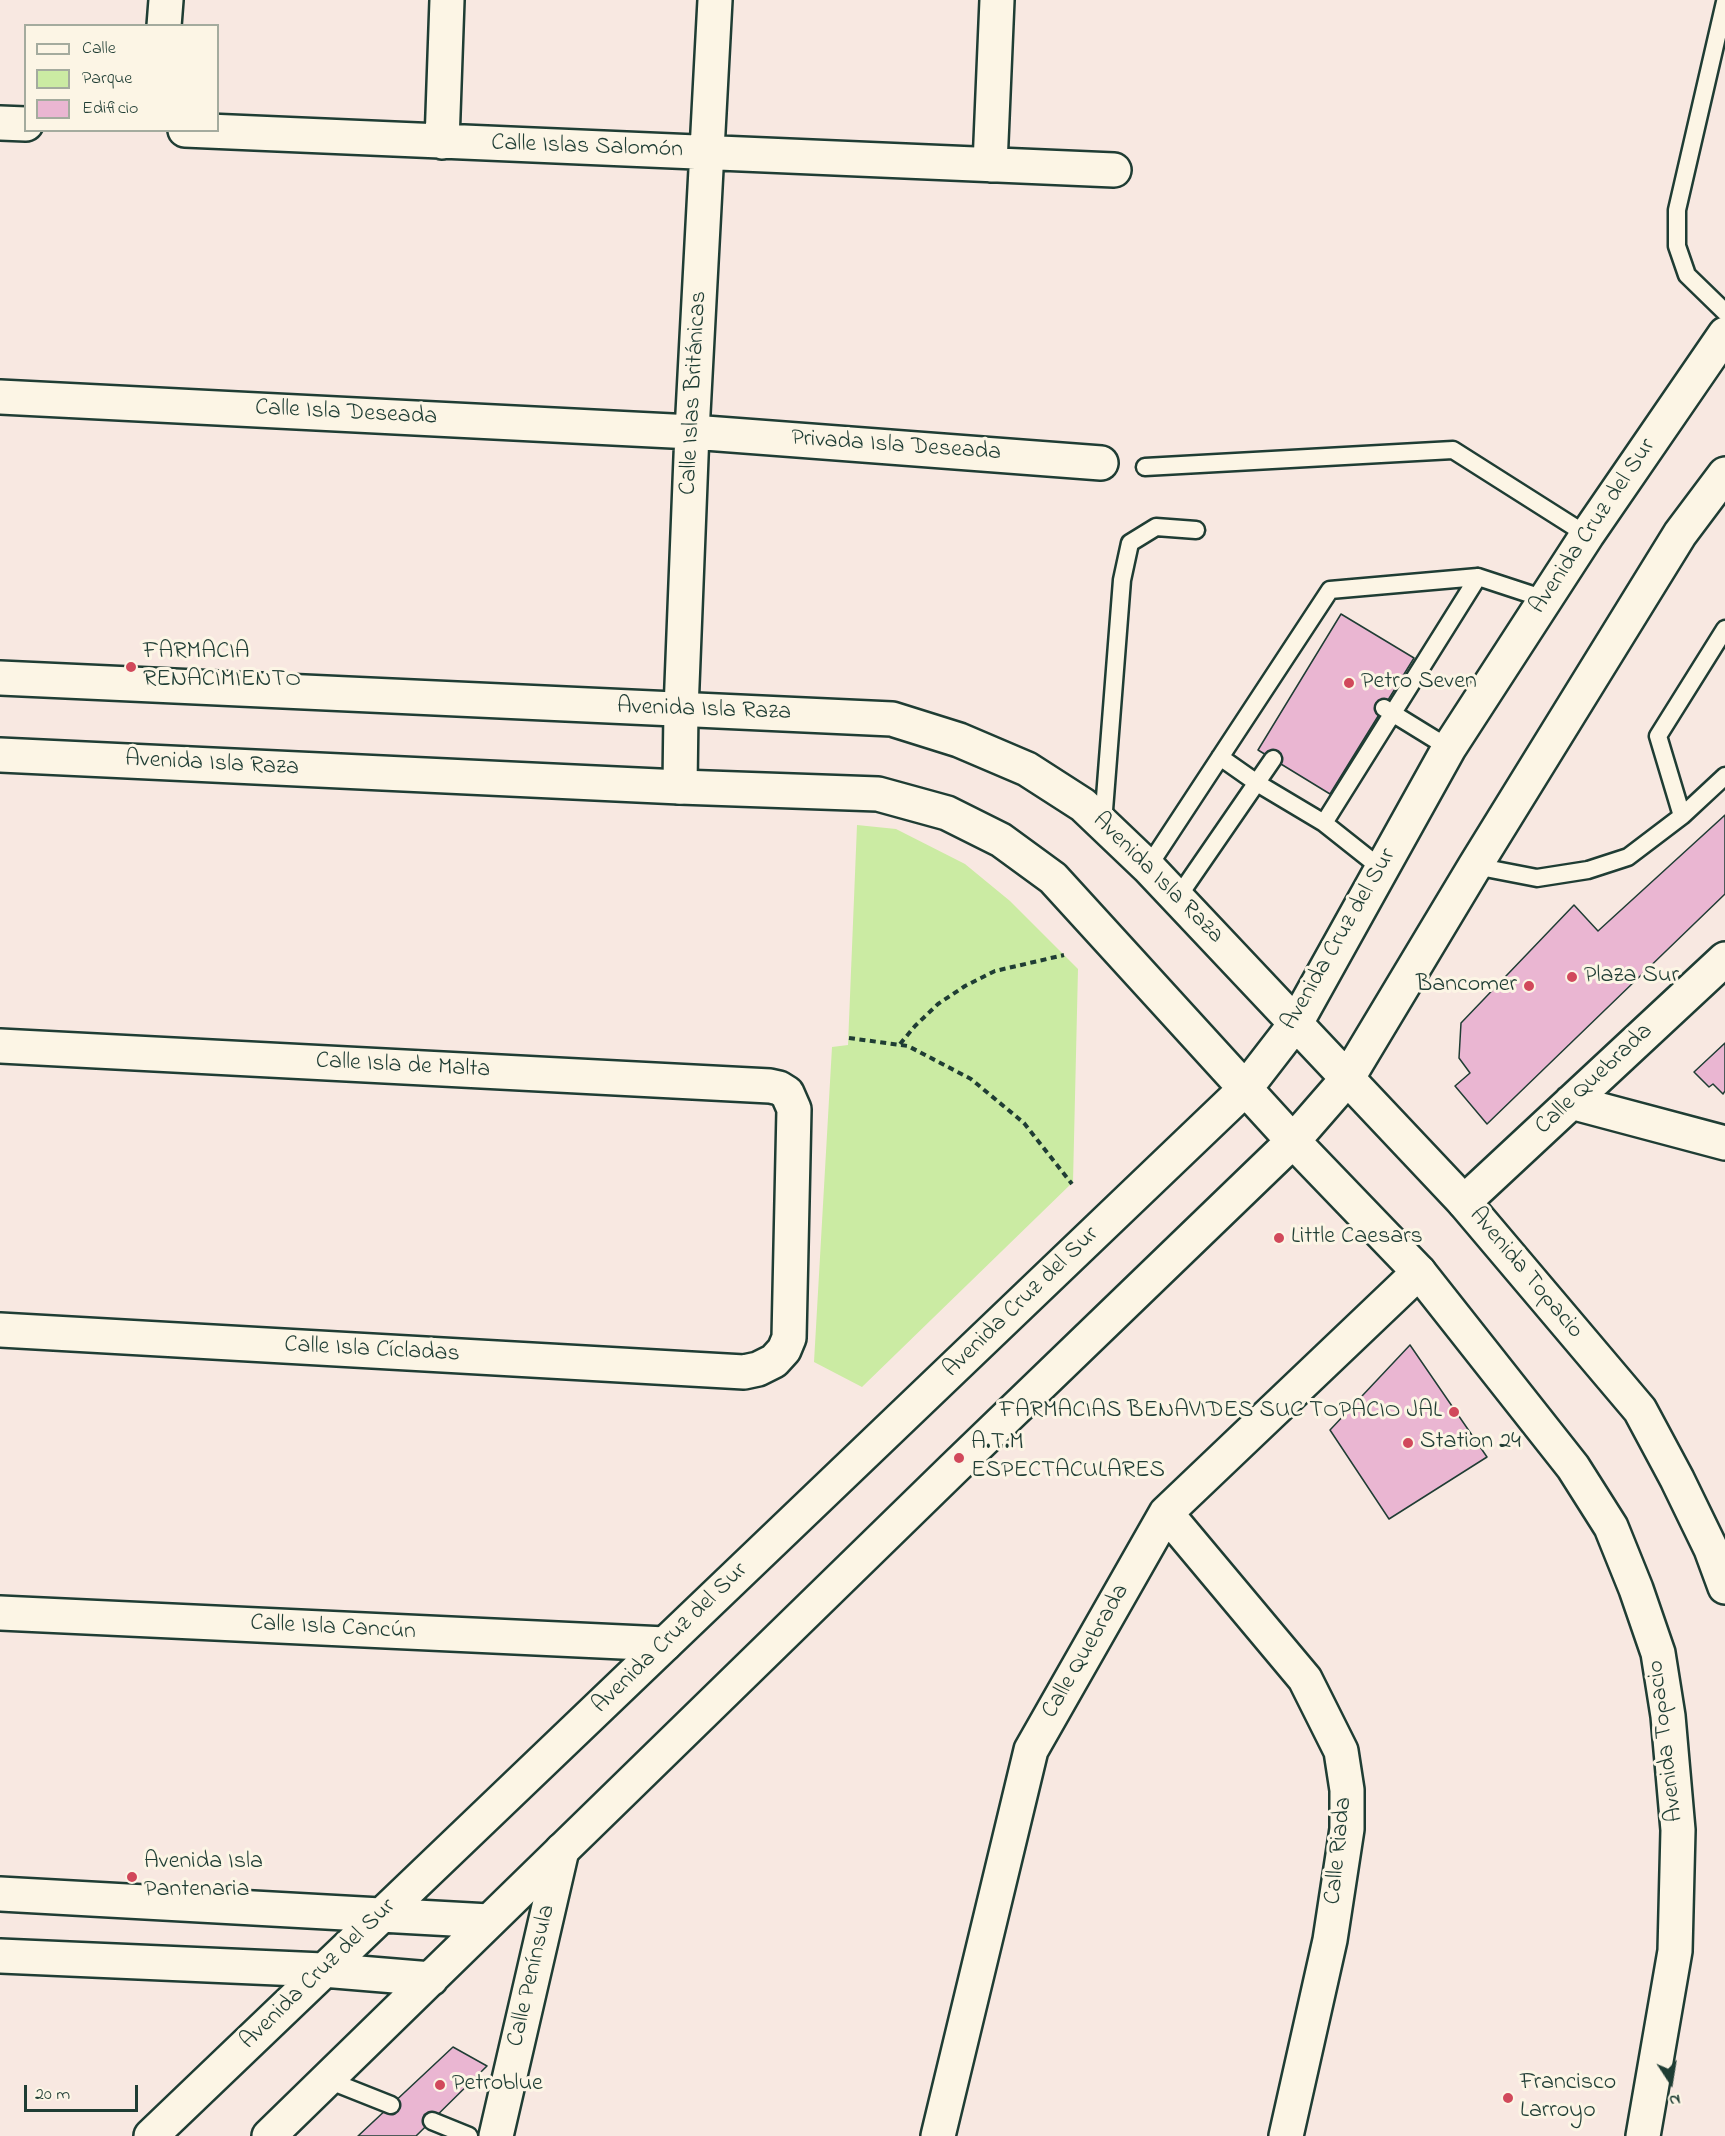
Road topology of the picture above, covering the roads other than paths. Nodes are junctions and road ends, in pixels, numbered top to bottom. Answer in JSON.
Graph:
{"nodes":[{"id":1,"x":166,"y":0,"type":"edge"},
{"id":2,"x":447,"y":0,"type":"edge"},
{"id":3,"x":715,"y":0,"type":"edge"},
{"id":4,"x":997,"y":0,"type":"edge"},
{"id":5,"x":1725,"y":2,"type":"edge"},
{"id":6,"x":164,"y":24,"type":"edge"},
{"id":7,"x":0,"y":123,"type":"edge"},
{"id":8,"x":24,"y":124,"type":"edge"},
{"id":9,"x":219,"y":132,"type":"edge"},
{"id":10,"x":442,"y":142,"type":"junction"},
{"id":11,"x":707,"y":153,"type":"junction"},
{"id":12,"x":990,"y":165,"type":"junction"},
{"id":13,"x":1114,"y":170,"type":"dead end"},
{"id":14,"x":1725,"y":312,"type":"edge"},
{"id":15,"x":1725,"y":334,"type":"edge"},
{"id":16,"x":0,"y":397,"type":"edge"},
{"id":17,"x":692,"y":432,"type":"junction"},
{"id":18,"x":1101,"y":463,"type":"dead end"},
{"id":19,"x":1145,"y":466,"type":"dead end"},
{"id":20,"x":1725,"y":474,"type":"edge"},
{"id":21,"x":1196,"y":530,"type":"dead end"},
{"id":22,"x":1587,"y":535,"type":"junction"},
{"id":23,"x":1478,"y":577,"type":"junction"},
{"id":24,"x":1545,"y":599,"type":"junction"},
{"id":25,"x":1725,"y":628,"type":"edge"},
{"id":26,"x":0,"y":678,"type":"edge"},
{"id":27,"x":681,"y":710,"type":"junction"},
{"id":28,"x":1388,"y":711,"type":"junction"},
{"id":29,"x":1449,"y":748,"type":"junction"},
{"id":30,"x":0,"y":755,"type":"edge"},
{"id":31,"x":1220,"y":757,"type":"junction"},
{"id":32,"x":1273,"y":759,"type":"dead end"},
{"id":33,"x":1725,"y":776,"type":"edge"},
{"id":34,"x":1257,"y":783,"type":"junction"},
{"id":35,"x":680,"y":787,"type":"junction"},
{"id":36,"x":1682,"y":816,"type":"junction"},
{"id":37,"x":1324,"y":823,"type":"junction"},
{"id":38,"x":1103,"y":824,"type":"junction"},
{"id":39,"x":1475,"y":866,"type":"junction"},
{"id":40,"x":1148,"y":867,"type":"junction"},
{"id":41,"x":1382,"y":869,"type":"junction"},
{"id":42,"x":1178,"y":897,"type":"junction"},
{"id":43,"x":1725,"y":958,"type":"edge"},
{"id":44,"x":1296,"y":1023,"type":"junction"},
{"id":45,"x":0,"y":1046,"type":"edge"},
{"id":46,"x":1347,"y":1079,"type":"junction"},
{"id":47,"x":1245,"y":1089,"type":"junction"},
{"id":48,"x":1571,"y":1102,"type":"junction"},
{"id":49,"x":1293,"y":1141,"type":"junction"},
{"id":50,"x":1725,"y":1143,"type":"edge"},
{"id":51,"x":1464,"y":1202,"type":"junction"},
{"id":52,"x":1419,"y":1272,"type":"junction"},
{"id":53,"x":0,"y":1330,"type":"edge"},
{"id":54,"x":744,"y":1372,"type":"joint"},
{"id":55,"x":1166,"y":1513,"type":"junction"},
{"id":56,"x":1725,"y":1587,"type":"edge"},
{"id":57,"x":0,"y":1613,"type":"edge"},
{"id":58,"x":665,"y":1644,"type":"junction"},
{"id":59,"x":562,"y":1850,"type":"junction"},
{"id":60,"x":0,"y":1894,"type":"edge"},
{"id":61,"x":382,"y":1915,"type":"junction"},
{"id":62,"x":489,"y":1921,"type":"junction"},
{"id":63,"x":0,"y":1956,"type":"edge"},
{"id":64,"x":323,"y":1970,"type":"junction"},
{"id":65,"x":431,"y":1979,"type":"junction"},
{"id":66,"x":328,"y":2080,"type":"junction"},
{"id":67,"x":391,"y":2105,"type":"dead end"},
{"id":68,"x":432,"y":2121,"type":"dead end"},
{"id":69,"x":151,"y":2136,"type":"edge"},
{"id":70,"x":269,"y":2136,"type":"edge"},
{"id":71,"x":469,"y":2136,"type":"edge"},
{"id":72,"x":496,"y":2136,"type":"edge"},
{"id":73,"x":938,"y":2136,"type":"edge"},
{"id":74,"x":1286,"y":2136,"type":"edge"},
{"id":75,"x":1643,"y":2136,"type":"edge"}],
"edges":[{"from":1,"to":6,"type":"street"},
{"from":2,"to":10,"type":"street"},
{"from":3,"to":11,"type":"street","name":"Calle Islas Británicas"},
{"from":4,"to":12,"type":"street"},
{"from":5,"to":14,"type":"lane"},
{"from":7,"to":8,"type":"street"},
{"from":9,"to":10,"type":"street","name":"Calle Islas Salomón"},
{"from":10,"to":11,"type":"street","name":"Calle Islas Salomón"},
{"from":11,"to":12,"type":"street","name":"Calle Islas Salomón"},
{"from":11,"to":17,"type":"street","name":"Calle Islas Británicas"},
{"from":12,"to":13,"type":"street","name":"Calle Islas Salomón"},
{"from":15,"to":22,"type":"street","name":"Avenida Cruz del Sur"},
{"from":16,"to":17,"type":"street","name":"Calle Isla Deseada"},
{"from":17,"to":18,"type":"street","name":"Privada Isla Deseada"},
{"from":17,"to":27,"type":"street","name":"Calle Islas Británicas"},
{"from":19,"to":22,"type":"lane"},
{"from":20,"to":39,"type":"street"},
{"from":21,"to":38,"type":"lane"},
{"from":22,"to":24,"type":"street","name":"Avenida Cruz del Sur"},
{"from":23,"to":24,"type":"lane"},
{"from":23,"to":28,"type":"lane"},
{"from":23,"to":31,"type":"lane"},
{"from":24,"to":29,"type":"street","name":"Avenida Cruz del Sur"},
{"from":25,"to":36,"type":"lane"},
{"from":26,"to":27,"type":"street","name":"Avenida Isla Raza"},
{"from":27,"to":35,"type":"street","name":"Calle Islas Británicas"},
{"from":27,"to":38,"type":"street","name":"Avenida Isla Raza"},
{"from":28,"to":29,"type":"lane"},
{"from":28,"to":37,"type":"lane"},
{"from":29,"to":41,"type":"street","name":"Avenida Cruz del Sur"},
{"from":30,"to":35,"type":"street","name":"Avenida Isla Raza"},
{"from":31,"to":34,"type":"lane"},
{"from":31,"to":40,"type":"lane"},
{"from":32,"to":34,"type":"lane"},
{"from":33,"to":36,"type":"lane"},
{"from":34,"to":37,"type":"lane"},
{"from":34,"to":42,"type":"lane"},
{"from":35,"to":47,"type":"street","name":"Avenida Isla Raza"},
{"from":36,"to":39,"type":"lane"},
{"from":37,"to":41,"type":"lane"},
{"from":38,"to":40,"type":"street","name":"Avenida Isla Raza"},
{"from":39,"to":46,"type":"street"},
{"from":40,"to":42,"type":"street","name":"Avenida Isla Raza"},
{"from":41,"to":44,"type":"street","name":"Avenida Cruz del Sur"},
{"from":42,"to":44,"type":"street","name":"Avenida Isla Raza"},
{"from":43,"to":48,"type":"street","name":"Calle Quebrada"},
{"from":44,"to":46,"type":"street","name":"Avenida Topacio"},
{"from":44,"to":47,"type":"street","name":"Avenida Cruz del Sur"},
{"from":45,"to":54,"type":"street","name":"Calle Isla de Malta"},
{"from":46,"to":49,"type":"street"},
{"from":46,"to":51,"type":"street","name":"Avenida Topacio"},
{"from":47,"to":49,"type":"street","name":"Avenida Topacio"},
{"from":47,"to":58,"type":"street","name":"Avenida Cruz del Sur"},
{"from":48,"to":50,"type":"street"},
{"from":48,"to":51,"type":"street","name":"Calle Quebrada"},
{"from":49,"to":52,"type":"street","name":"Avenida Topacio"},
{"from":49,"to":59,"type":"street"},
{"from":51,"to":56,"type":"street","name":"Avenida Topacio"},
{"from":52,"to":55,"type":"street","name":"Calle Quebrada"},
{"from":52,"to":75,"type":"street","name":"Avenida Topacio"},
{"from":53,"to":54,"type":"street","name":"Calle Isla Cícladas"},
{"from":55,"to":73,"type":"street","name":"Calle Quebrada"},
{"from":55,"to":74,"type":"street","name":"Calle Riada"},
{"from":57,"to":58,"type":"street","name":"Calle Isla Cancún"},
{"from":58,"to":61,"type":"street","name":"Avenida Cruz del Sur"},
{"from":59,"to":62,"type":"street"},
{"from":59,"to":72,"type":"street","name":"Calle Península"},
{"from":60,"to":61,"type":"street"},
{"from":61,"to":62,"type":"street"},
{"from":61,"to":64,"type":"street","name":"Avenida Cruz del Sur"},
{"from":62,"to":65,"type":"street"},
{"from":63,"to":64,"type":"street"},
{"from":64,"to":65,"type":"street"},
{"from":64,"to":69,"type":"street","name":"Avenida Cruz del Sur"},
{"from":65,"to":66,"type":"street"},
{"from":66,"to":67,"type":"lane"},
{"from":66,"to":70,"type":"street"},
{"from":68,"to":71,"type":"lane"}]}
